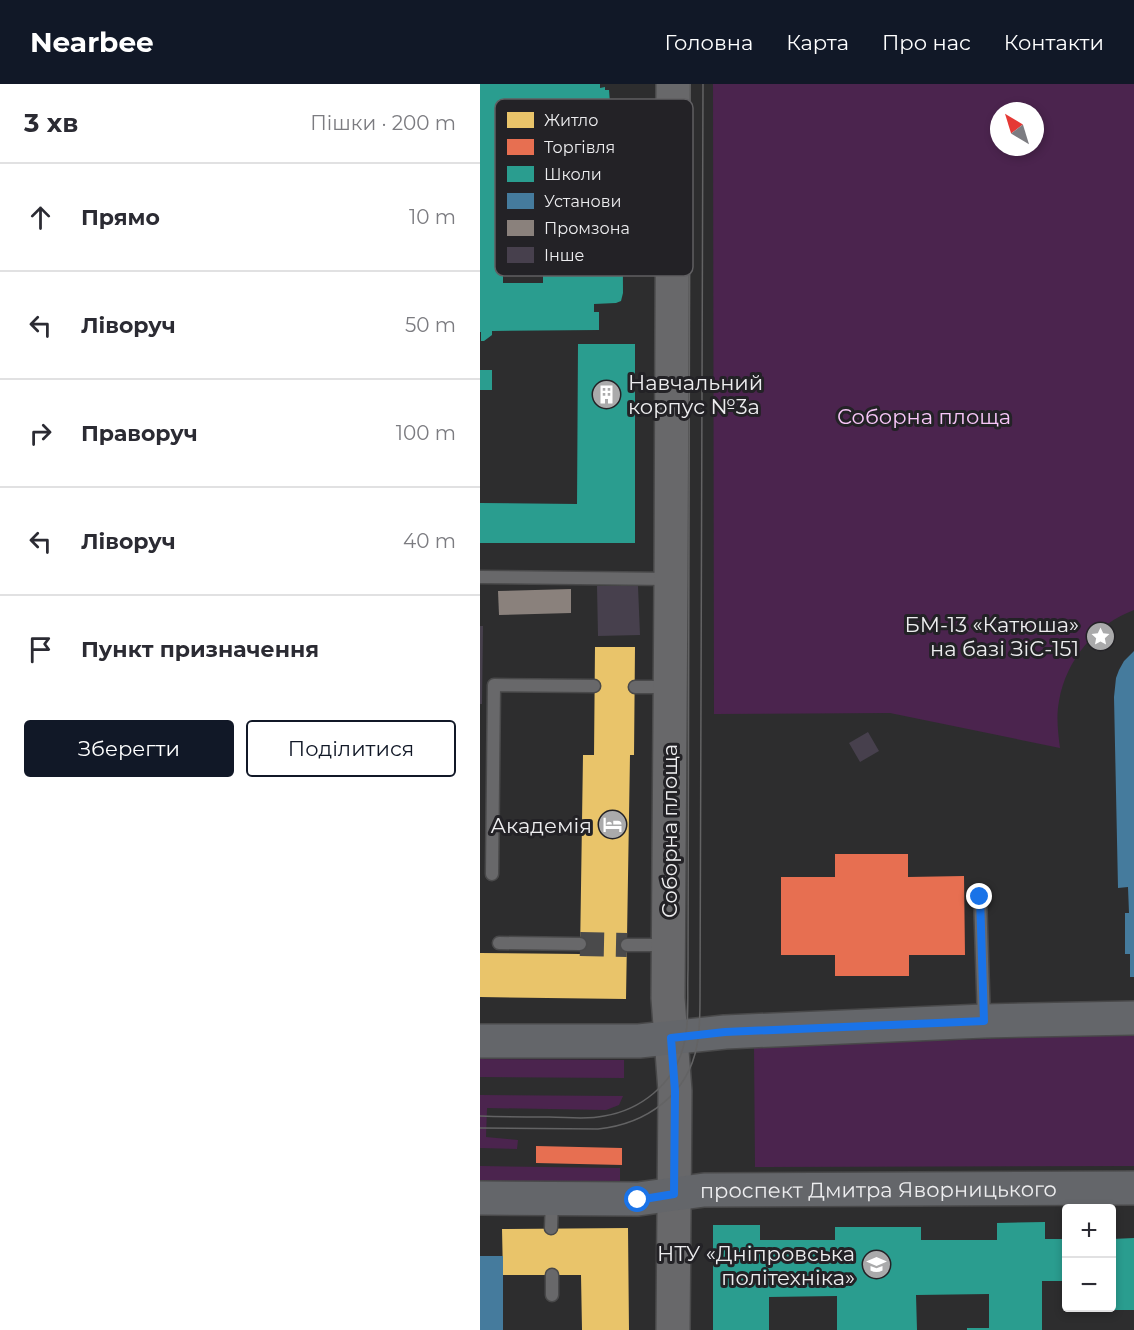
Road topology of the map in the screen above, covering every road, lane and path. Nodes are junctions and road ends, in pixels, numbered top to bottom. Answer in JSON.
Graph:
{"nodes":[{"id":1,"x":673,"y":84,"type":"edge"},
{"id":2,"x":673,"y":99,"type":"edge"},
{"id":3,"x":672,"y":276,"type":"edge"},
{"id":4,"x":480,"y":577,"type":"edge"},
{"id":5,"x":671,"y":579,"type":"junction"},
{"id":6,"x":594,"y":686,"type":"dead end"},
{"id":7,"x":635,"y":687,"type":"dead end"},
{"id":8,"x":670,"y":687,"type":"junction"},
{"id":9,"x":492,"y":874,"type":"dead end"},
{"id":10,"x":980,"y":897,"type":"dead end"},
{"id":11,"x":499,"y":943,"type":"dead end"},
{"id":12,"x":580,"y":944,"type":"tunnel mouth"},
{"id":13,"x":627,"y":945,"type":"tunnel mouth"},
{"id":14,"x":668,"y":945,"type":"junction"},
{"id":15,"x":1134,"y":1018,"type":"edge"},
{"id":16,"x":984,"y":1021,"type":"junction"},
{"id":17,"x":671,"y":1038,"type":"junction"},
{"id":18,"x":480,"y":1041,"type":"edge"},
{"id":19,"x":1134,"y":1188,"type":"edge"},
{"id":20,"x":674,"y":1194,"type":"junction"},
{"id":21,"x":480,"y":1198,"type":"edge"},
{"id":22,"x":552,"y":1275,"type":"dead end"},
{"id":23,"x":552,"y":1295,"type":"dead end"},
{"id":24,"x":673,"y":1330,"type":"edge"}],
"edges":[{"from":1,"to":2,"type":"main road","name":"Соборна площа"},
{"from":3,"to":5,"type":"main road","name":"Соборна площа"},
{"from":4,"to":5,"type":"lane"},
{"from":5,"to":8,"type":"main road","name":"Соборна площа"},
{"from":6,"to":9,"type":"lane"},
{"from":7,"to":8,"type":"lane"},
{"from":8,"to":14,"type":"main road","name":"Соборна площа"},
{"from":10,"to":16,"type":"lane"},
{"from":11,"to":12,"type":"lane"},
{"from":13,"to":14,"type":"lane"},
{"from":14,"to":17,"type":"main road","name":"Соборна площа"},
{"from":15,"to":16,"type":"main road"},
{"from":16,"to":17,"type":"main road"},
{"from":17,"to":18,"type":"main road"},
{"from":17,"to":20,"type":"main road","name":"Соборна площа"},
{"from":19,"to":20,"type":"main road","name":"проспект Дмитра Яворницького"},
{"from":20,"to":21,"type":"main road","name":"проспект Дмитра Яворницького"},
{"from":20,"to":24,"type":"main road","name":"Соборна площа"},
{"from":22,"to":23,"type":"lane"}]}
